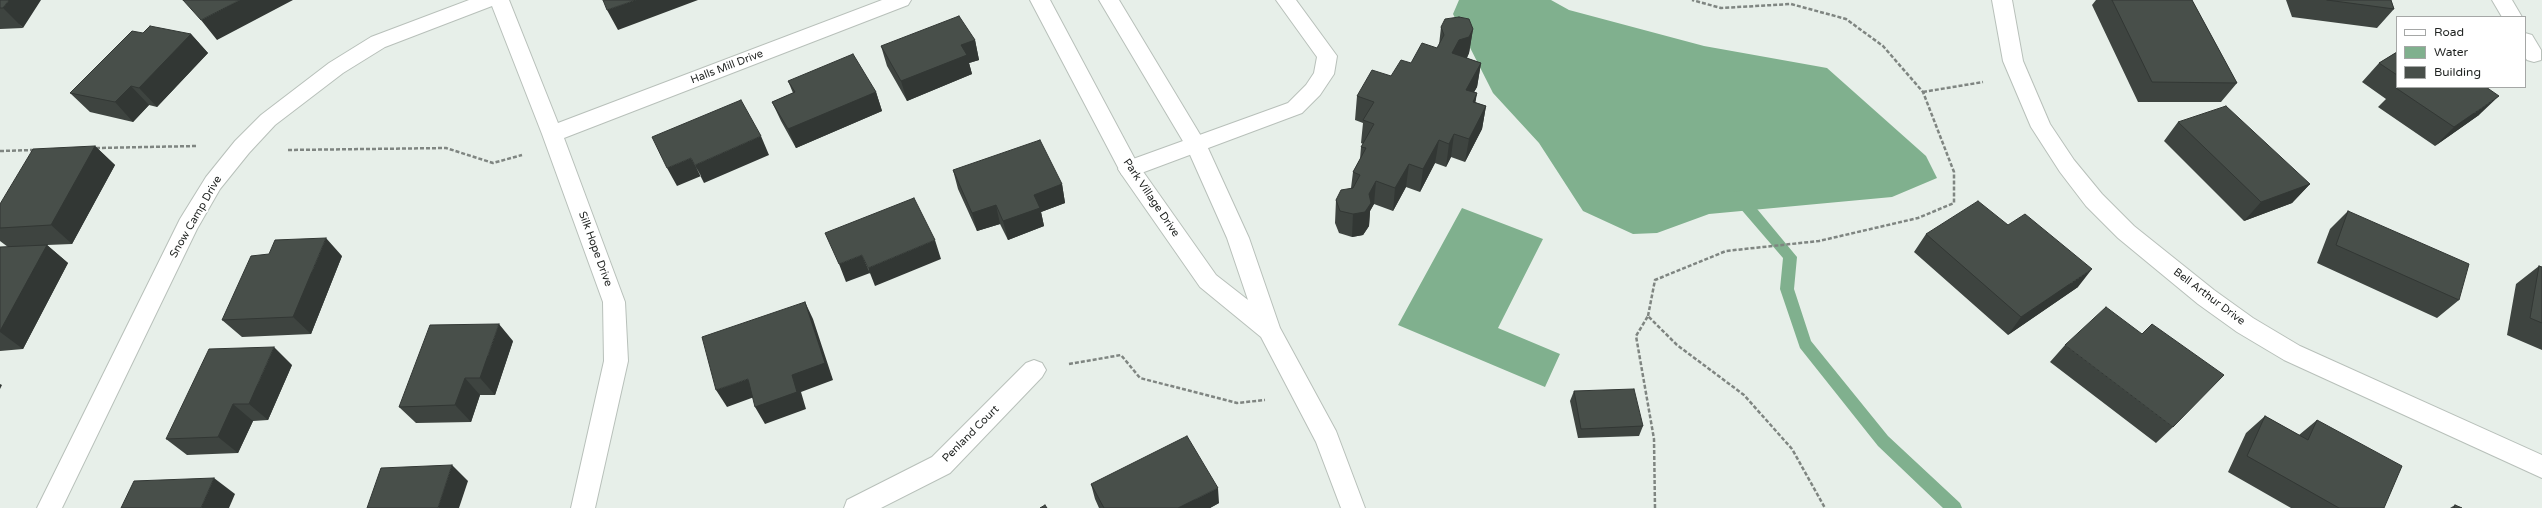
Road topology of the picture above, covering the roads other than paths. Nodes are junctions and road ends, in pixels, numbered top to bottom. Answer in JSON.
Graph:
{"nodes":[{"id":1,"x":488,"y":0,"type":"edge"},
{"id":2,"x":499,"y":0,"type":"edge"},
{"id":3,"x":901,"y":0,"type":"edge"},
{"id":4,"x":1040,"y":0,"type":"edge"},
{"id":5,"x":1109,"y":0,"type":"edge"},
{"id":6,"x":1286,"y":0,"type":"edge"},
{"id":7,"x":2002,"y":0,"type":"edge"},
{"id":8,"x":2502,"y":0,"type":"edge"},
{"id":9,"x":2511,"y":16,"type":"edge"},
{"id":10,"x":552,"y":134,"type":"junction"},
{"id":11,"x":1197,"y":146,"type":"junction"},
{"id":12,"x":1129,"y":169,"type":"junction"},
{"id":13,"x":1269,"y":330,"type":"junction"},
{"id":14,"x":1034,"y":370,"type":"road end"},
{"id":15,"x":2542,"y":467,"type":"edge"},
{"id":16,"x":49,"y":508,"type":"edge"},
{"id":17,"x":583,"y":508,"type":"edge"},
{"id":18,"x":856,"y":508,"type":"edge"},
{"id":19,"x":1353,"y":508,"type":"edge"}],
"edges":[{"from":1,"to":16,"type":"street","name":"Snow Camp Drive"},
{"from":2,"to":10,"type":"street","name":"Silk Hope Drive"},
{"from":3,"to":10,"type":"street","name":"Halls Mill Drive"},
{"from":4,"to":12,"type":"street","name":"Park Village Drive"},
{"from":5,"to":11,"type":"street","name":"Park Village Drive"},
{"from":6,"to":11,"type":"street"},
{"from":7,"to":15,"type":"street","name":"Bell Arthur Drive"},
{"from":8,"to":9,"type":"street"},
{"from":10,"to":17,"type":"street","name":"Silk Hope Drive"},
{"from":11,"to":12,"type":"street"},
{"from":11,"to":13,"type":"street","name":"Park Village Drive"},
{"from":12,"to":13,"type":"street","name":"Park Village Drive"},
{"from":13,"to":19,"type":"street","name":"Park Village Drive"},
{"from":14,"to":18,"type":"street","name":"Penland Court"}]}
